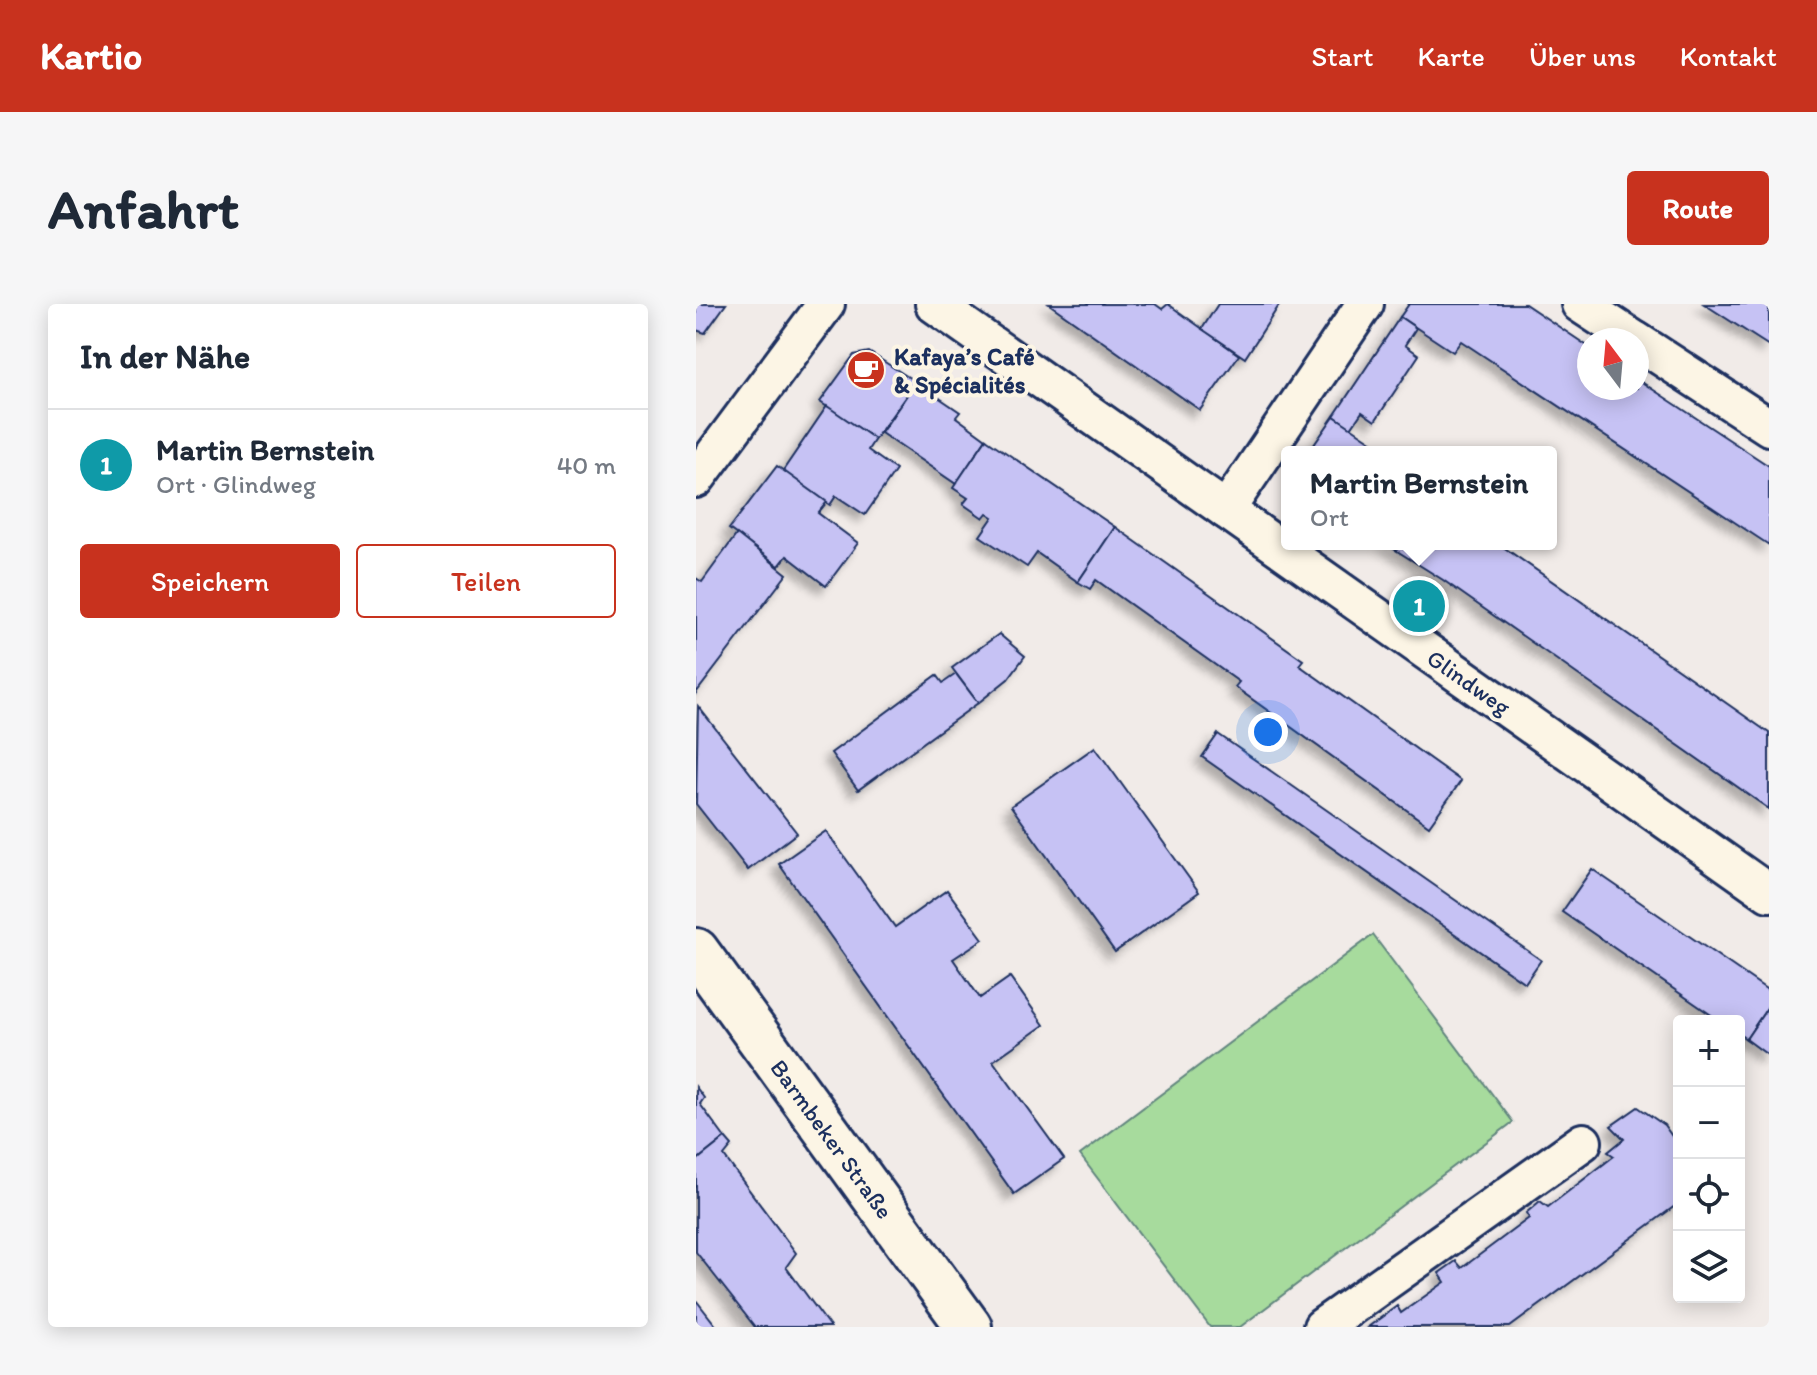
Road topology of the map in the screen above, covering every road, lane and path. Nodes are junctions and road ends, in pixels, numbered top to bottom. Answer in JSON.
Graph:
{"nodes":[{"id":1,"x":826,"y":304,"type":"edge"},
{"id":2,"x":934,"y":304,"type":"edge"},
{"id":3,"x":1365,"y":304,"type":"edge"},
{"id":4,"x":1580,"y":304,"type":"edge"},
{"id":5,"x":1617,"y":328,"type":"edge"},
{"id":6,"x":1649,"y":349,"type":"edge"},
{"id":7,"x":1769,"y":427,"type":"edge"},
{"id":8,"x":696,"y":479,"type":"edge"},
{"id":9,"x":1226,"y":510,"type":"junction"},
{"id":10,"x":1281,"y":549,"type":"edge"},
{"id":11,"x":1283,"y":550,"type":"edge"},
{"id":12,"x":1769,"y":893,"type":"edge"},
{"id":13,"x":696,"y":951,"type":"edge"},
{"id":14,"x":1583,"y":1142,"type":"dead end"},
{"id":15,"x":969,"y":1327,"type":"edge"},
{"id":16,"x":1322,"y":1327,"type":"edge"}],
"edges":[{"from":1,"to":8,"type":"street"},
{"from":2,"to":9,"type":"street","name":"Glindweg"},
{"from":3,"to":9,"type":"street"},
{"from":4,"to":5,"type":"street"},
{"from":6,"to":7,"type":"street"},
{"from":9,"to":10,"type":"street","name":"Glindweg"},
{"from":11,"to":12,"type":"street","name":"Glindweg"},
{"from":13,"to":15,"type":"main road","name":"Barmbeker Straße"},
{"from":14,"to":16,"type":"street"}]}
